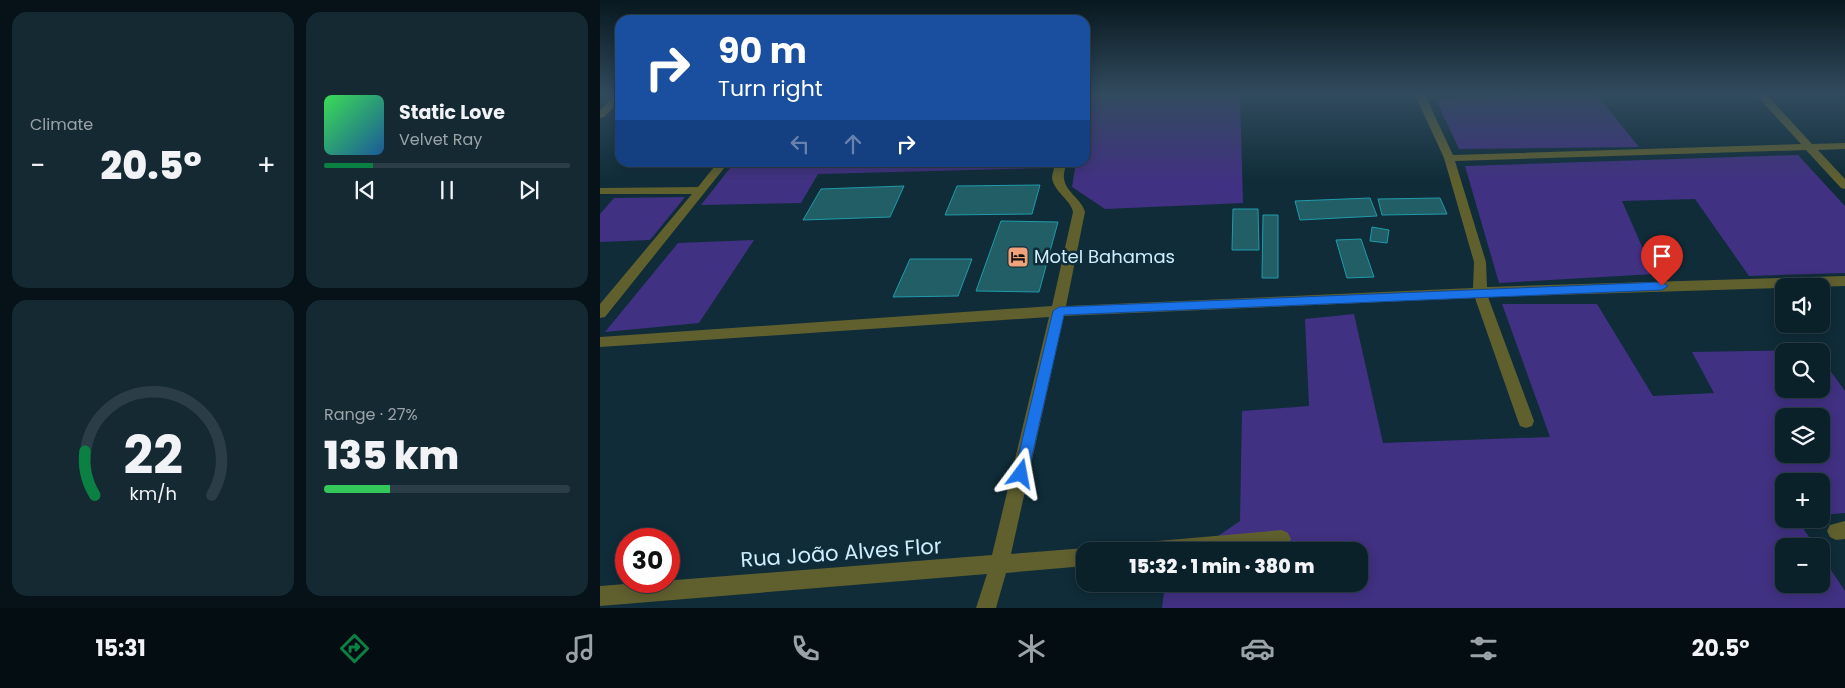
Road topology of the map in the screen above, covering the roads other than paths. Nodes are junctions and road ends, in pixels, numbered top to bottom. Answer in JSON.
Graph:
{"nodes":[{"id":1,"x":1433,"y":123,"type":"edge"},
{"id":2,"x":1787,"y":123,"type":"edge"},
{"id":3,"x":1845,"y":146,"type":"edge"},
{"id":4,"x":1810,"y":147,"type":"junction"},
{"id":5,"x":1449,"y":158,"type":"junction"},
{"id":6,"x":720,"y":167,"type":"edge"},
{"id":7,"x":1060,"y":167,"type":"edge"},
{"id":8,"x":1845,"y":186,"type":"edge"},
{"id":9,"x":702,"y":190,"type":"junction"},
{"id":10,"x":600,"y":191,"type":"edge"},
{"id":11,"x":1845,"y":281,"type":"edge"},
{"id":12,"x":1480,"y":293,"type":"junction"},
{"id":13,"x":1059,"y":311,"type":"junction"},
{"id":14,"x":600,"y":313,"type":"edge"},
{"id":15,"x":600,"y":342,"type":"edge"},
{"id":16,"x":1526,"y":421,"type":"dead end"},
{"id":17,"x":1282,"y":539,"type":"dead end"},
{"id":18,"x":1248,"y":542,"type":"edge"},
{"id":19,"x":1076,"y":558,"type":"edge"},
{"id":20,"x":999,"y":564,"type":"junction"},
{"id":21,"x":600,"y":596,"type":"edge"},
{"id":22,"x":986,"y":608,"type":"edge"}],
"edges":[{"from":1,"to":5,"type":"street"},
{"from":2,"to":4,"type":"street"},
{"from":3,"to":4,"type":"street"},
{"from":4,"to":5,"type":"street"},
{"from":4,"to":8,"type":"street"},
{"from":5,"to":12,"type":"street"},
{"from":6,"to":9,"type":"street"},
{"from":7,"to":13,"type":"street"},
{"from":9,"to":10,"type":"street"},
{"from":9,"to":14,"type":"street"},
{"from":11,"to":12,"type":"street"},
{"from":12,"to":13,"type":"street"},
{"from":12,"to":16,"type":"street"},
{"from":13,"to":15,"type":"street"},
{"from":13,"to":20,"type":"street"},
{"from":17,"to":18,"type":"street"},
{"from":19,"to":20,"type":"street","name":"Rua João Alves Flor"},
{"from":20,"to":21,"type":"street","name":"Rua João Alves Flor"},
{"from":20,"to":22,"type":"street"}]}
